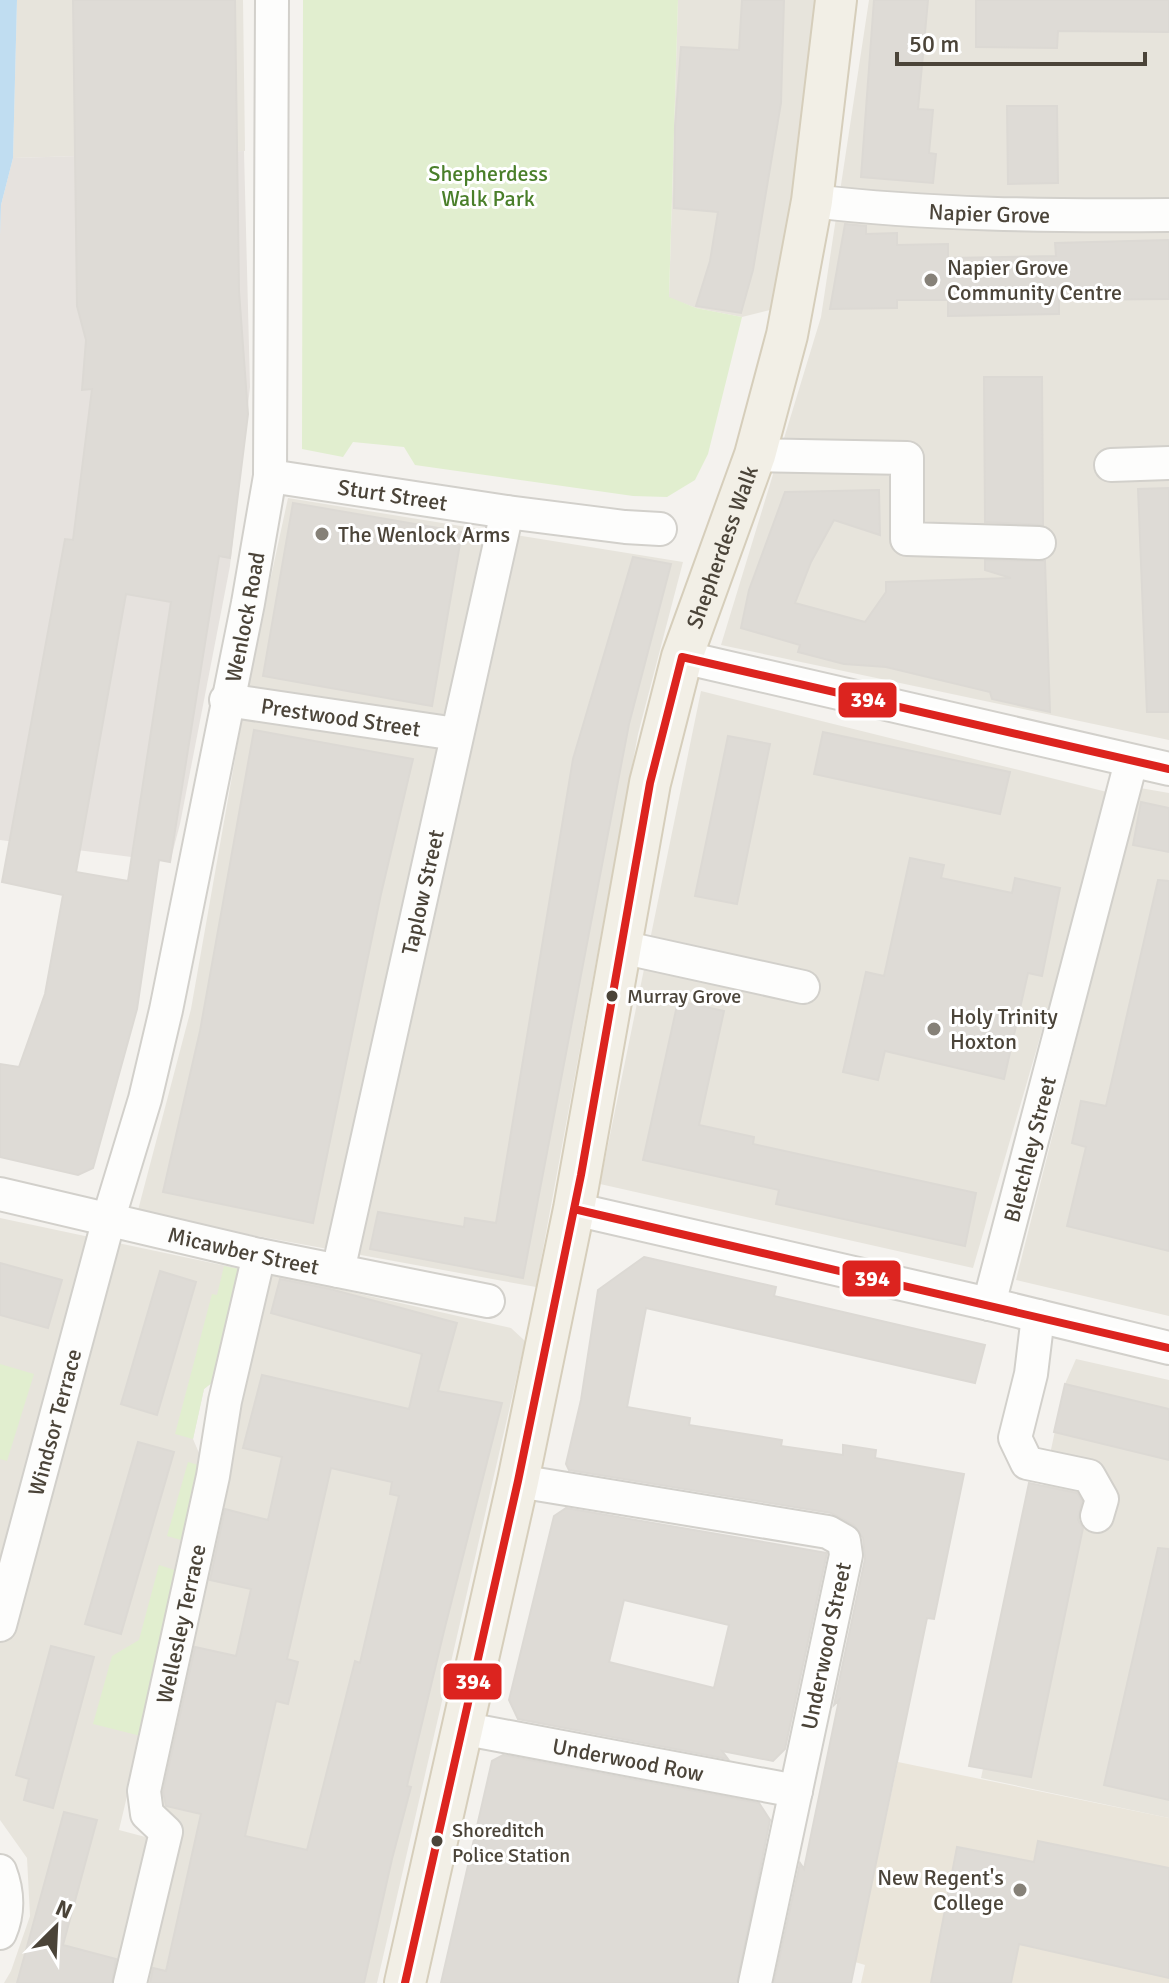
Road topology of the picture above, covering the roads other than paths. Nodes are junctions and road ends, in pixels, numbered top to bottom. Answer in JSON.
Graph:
{"nodes":[{"id":1,"x":272,"y":0,"type":"edge"},
{"id":2,"x":836,"y":0,"type":"edge"},
{"id":3,"x":812,"y":201,"type":"junction"},
{"id":4,"x":1169,"y":215,"type":"edge"},
{"id":5,"x":755,"y":455,"type":"junction"},
{"id":6,"x":1169,"y":463,"type":"edge"},
{"id":7,"x":1111,"y":465,"type":"dead end"},
{"id":8,"x":270,"y":476,"type":"junction"},
{"id":9,"x":507,"y":512,"type":"junction"},
{"id":10,"x":660,"y":529,"type":"dead end"},
{"id":11,"x":1039,"y":543,"type":"dead end"},
{"id":12,"x":682,"y":657,"type":"junction"},
{"id":13,"x":226,"y":700,"type":"junction"},
{"id":14,"x":456,"y":734,"type":"junction"},
{"id":15,"x":1131,"y":762,"type":"junction"},
{"id":16,"x":1169,"y":769,"type":"edge"},
{"id":17,"x":621,"y":947,"type":"junction"},
{"id":18,"x":803,"y":987,"type":"dead end"},
{"id":19,"x":0,"y":1194,"type":"edge"},
{"id":20,"x":574,"y":1209,"type":"junction"},
{"id":21,"x":108,"y":1220,"type":"junction"},
{"id":22,"x":259,"y":1255,"type":"junction"},
{"id":23,"x":338,"y":1271,"type":"junction"},
{"id":24,"x":488,"y":1301,"type":"dead end"},
{"id":25,"x":989,"y":1304,"type":"junction"},
{"id":26,"x":1038,"y":1316,"type":"junction"},
{"id":27,"x":1169,"y":1348,"type":"edge"},
{"id":28,"x":518,"y":1481,"type":"junction"},
{"id":29,"x":1097,"y":1516,"type":"dead end"},
{"id":30,"x":0,"y":1625,"type":"edge"},
{"id":31,"x":461,"y":1728,"type":"junction"},
{"id":32,"x":796,"y":1791,"type":"junction"},
{"id":33,"x":0,"y":1871,"type":"edge"},
{"id":34,"x":0,"y":1933,"type":"edge"},
{"id":35,"x":130,"y":1983,"type":"edge"},
{"id":36,"x":405,"y":1983,"type":"edge"},
{"id":37,"x":755,"y":1983,"type":"edge"}],
"edges":[{"from":1,"to":8,"type":"street","name":"Wenlock Road"},
{"from":2,"to":3,"type":"main road","name":"Shepherdess Walk"},
{"from":3,"to":4,"type":"street","name":"Napier Grove"},
{"from":3,"to":5,"type":"main road","name":"Shepherdess Walk"},
{"from":5,"to":11,"type":"street"},
{"from":5,"to":12,"type":"main road","name":"Shepherdess Walk"},
{"from":6,"to":7,"type":"street"},
{"from":8,"to":9,"type":"street","name":"Sturt Street"},
{"from":8,"to":13,"type":"street","name":"Wenlock Road"},
{"from":9,"to":10,"type":"street","name":"Sturt Street"},
{"from":9,"to":14,"type":"street","name":"Taplow Street"},
{"from":12,"to":15,"type":"street"},
{"from":12,"to":17,"type":"main road","name":"Shepherdess Walk"},
{"from":13,"to":14,"type":"street","name":"Prestwood Street"},
{"from":13,"to":21,"type":"street","name":"Wenlock Road"},
{"from":14,"to":23,"type":"street","name":"Taplow Street"},
{"from":15,"to":16,"type":"street"},
{"from":15,"to":25,"type":"street","name":"Bletchley Street"},
{"from":17,"to":18,"type":"street"},
{"from":17,"to":20,"type":"main road","name":"Shepherdess Walk"},
{"from":19,"to":21,"type":"street","name":"Micawber Street"},
{"from":20,"to":25,"type":"street"},
{"from":20,"to":28,"type":"main road","name":"Shepherdess Walk"},
{"from":21,"to":22,"type":"street","name":"Micawber Street"},
{"from":21,"to":30,"type":"street","name":"Windsor Terrace"},
{"from":22,"to":23,"type":"street","name":"Micawber Street"},
{"from":22,"to":35,"type":"street","name":"Wellesley Terrace"},
{"from":23,"to":24,"type":"street","name":"Micawber Street"},
{"from":25,"to":26,"type":"street"},
{"from":26,"to":27,"type":"street"},
{"from":26,"to":29,"type":"street"},
{"from":28,"to":31,"type":"main road","name":"Shepherdess Walk"},
{"from":28,"to":32,"type":"street","name":"Underwood Street"},
{"from":31,"to":32,"type":"street","name":"Underwood Row"},
{"from":31,"to":36,"type":"main road","name":"Shepherdess Walk"},
{"from":32,"to":37,"type":"street","name":"Underwood Street"},
{"from":33,"to":34,"type":"street"}]}
